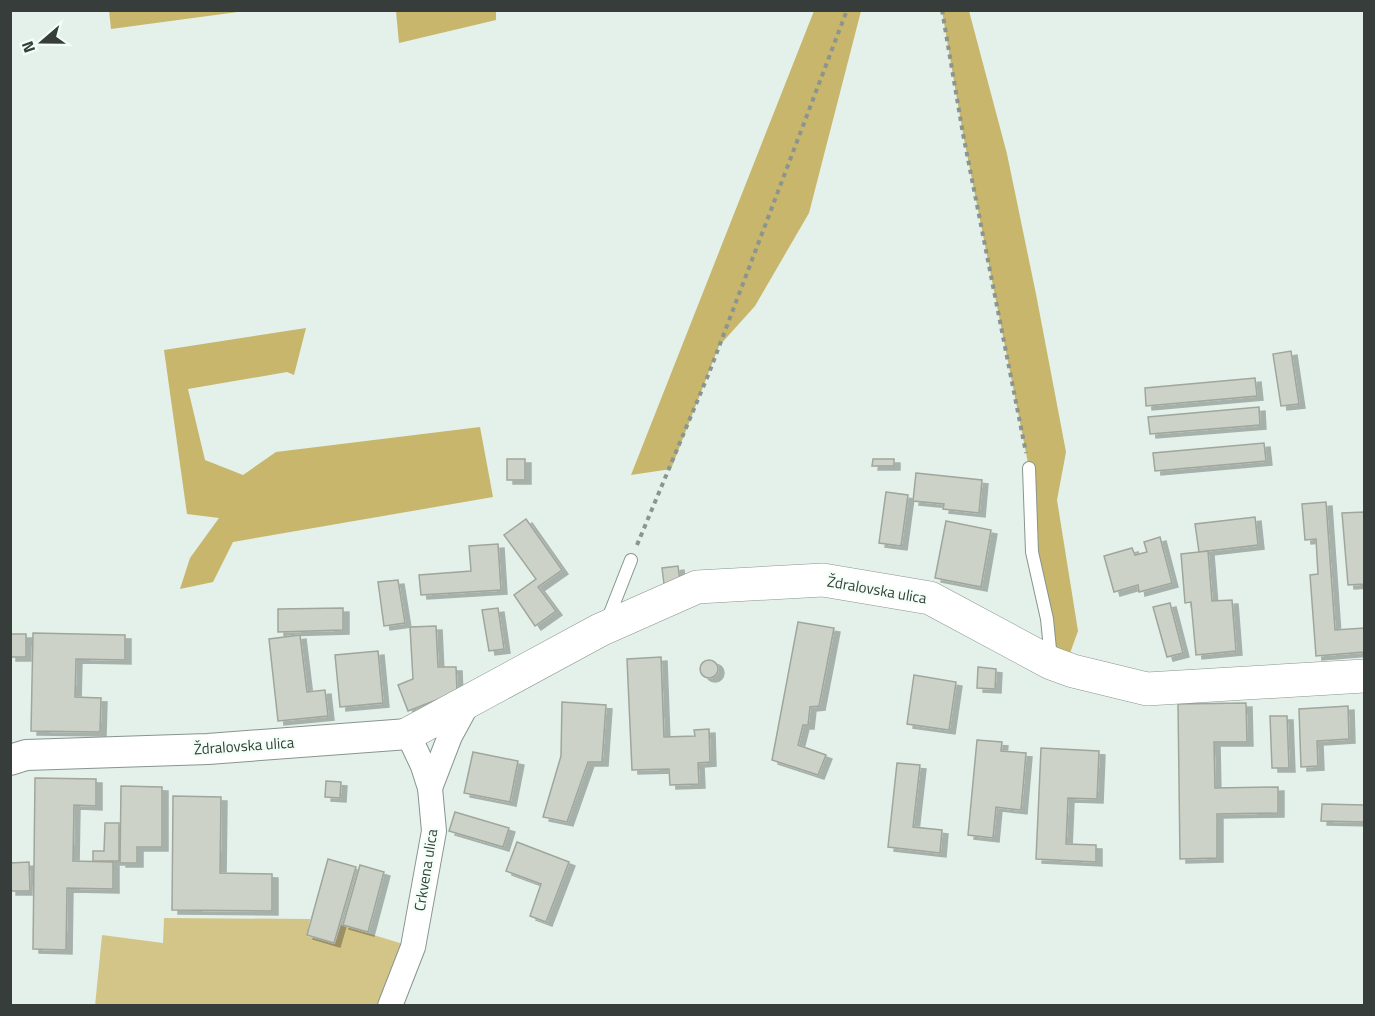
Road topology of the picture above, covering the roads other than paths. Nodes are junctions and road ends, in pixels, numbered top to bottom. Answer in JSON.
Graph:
{"nodes":[{"id":1,"x":1029,"y":468,"type":"road end"},
{"id":2,"x":631,"y":560,"type":"road end"},
{"id":3,"x":604,"y":628,"type":"junction"},
{"id":4,"x":1051,"y":663,"type":"junction"},
{"id":5,"x":1365,"y":676,"type":"edge"},
{"id":6,"x":469,"y":701,"type":"junction"},
{"id":7,"x":408,"y":734,"type":"junction"},
{"id":8,"x":10,"y":760,"type":"edge"},
{"id":9,"x":430,"y":788,"type":"junction"},
{"id":10,"x":390,"y":1005,"type":"edge"}],
"edges":[{"from":1,"to":4,"type":"lane"},
{"from":2,"to":3,"type":"lane"},
{"from":3,"to":4,"type":"main road","name":"Ždralovska ulica"},
{"from":3,"to":6,"type":"main road","name":"Ždralovska ulica"},
{"from":4,"to":5,"type":"main road","name":"Ždralovska ulica"},
{"from":6,"to":7,"type":"main road","name":"Ždralovska ulica"},
{"from":6,"to":9,"type":"street"},
{"from":7,"to":8,"type":"street","name":"Ždralovska ulica"},
{"from":7,"to":9,"type":"street","name":"Crkvena ulica"},
{"from":9,"to":10,"type":"street","name":"Crkvena ulica"}]}
